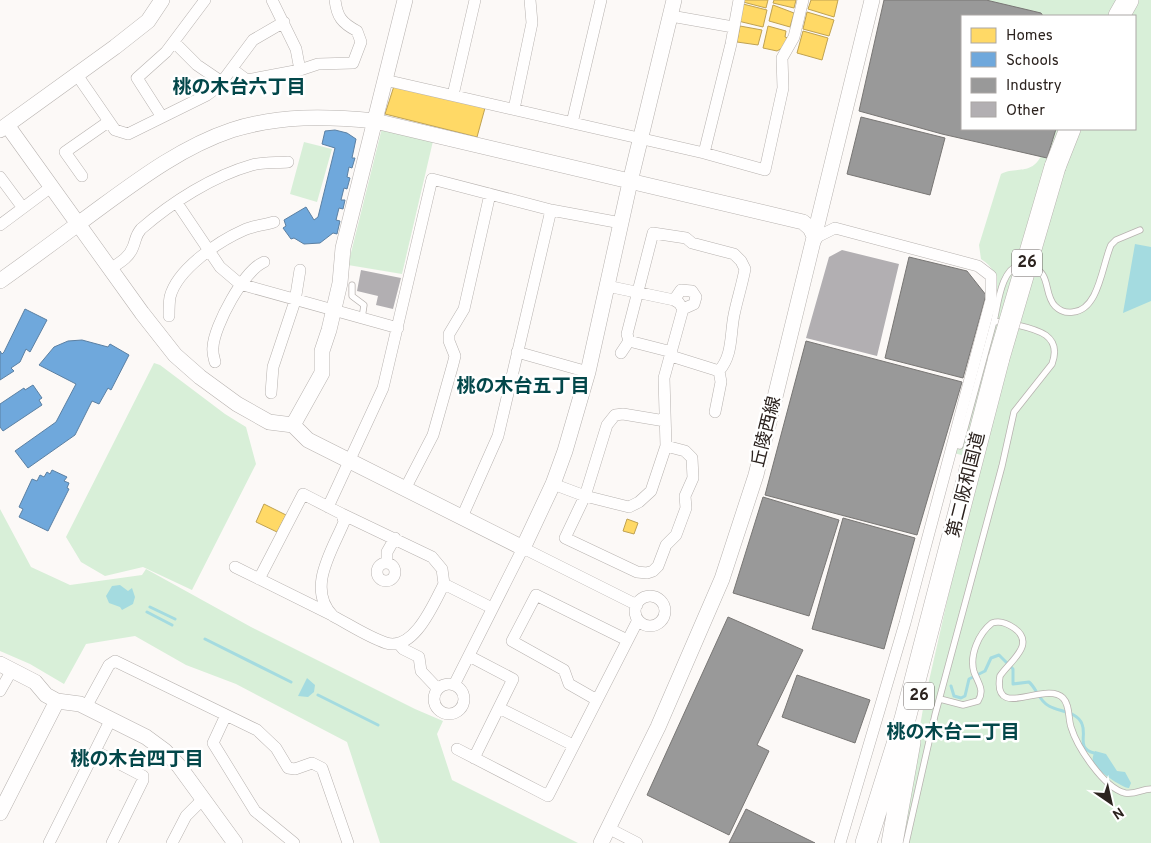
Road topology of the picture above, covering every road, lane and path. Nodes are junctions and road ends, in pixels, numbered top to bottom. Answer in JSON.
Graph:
{"nodes":[{"id":1,"x":162,"y":0,"type":"edge"},
{"id":2,"x":204,"y":0,"type":"edge"},
{"id":3,"x":272,"y":0,"type":"edge"},
{"id":4,"x":335,"y":0,"type":"edge"},
{"id":5,"x":405,"y":0,"type":"edge"},
{"id":6,"x":474,"y":0,"type":"edge"},
{"id":7,"x":530,"y":0,"type":"edge"},
{"id":8,"x":602,"y":0,"type":"edge"},
{"id":9,"x":674,"y":0,"type":"edge"},
{"id":10,"x":739,"y":0,"type":"edge"},
{"id":11,"x":803,"y":0,"type":"edge"},
{"id":12,"x":872,"y":0,"type":"edge"},
{"id":13,"x":1128,"y":0,"type":"edge"},
{"id":14,"x":1120,"y":15,"type":"edge"},
{"id":15,"x":671,"y":16,"type":"junction"},
{"id":16,"x":284,"y":22,"type":"junction"},
{"id":17,"x":733,"y":27,"type":"junction"},
{"id":18,"x":174,"y":42,"type":"junction"},
{"id":19,"x":232,"y":68,"type":"junction"},
{"id":20,"x":300,"y":70,"type":"junction"},
{"id":21,"x":77,"y":75,"type":"junction"},
{"id":22,"x":385,"y":80,"type":"junction"},
{"id":23,"x":222,"y":82,"type":"junction"},
{"id":24,"x":453,"y":95,"type":"junction"},
{"id":25,"x":514,"y":109,"type":"junction"},
{"id":26,"x":162,"y":117,"type":"junction"},
{"id":27,"x":108,"y":122,"type":"junction"},
{"id":28,"x":375,"y":122,"type":"junction"},
{"id":29,"x":572,"y":123,"type":"junction"},
{"id":30,"x":3,"y":128,"type":"edge"},
{"id":31,"x":1070,"y":130,"type":"edge"},
{"id":32,"x":640,"y":140,"type":"junction"},
{"id":33,"x":704,"y":153,"type":"junction"},
{"id":34,"x":288,"y":162,"type":"dead end"},
{"id":35,"x":82,"y":176,"type":"dead end"},
{"id":36,"x":0,"y":177,"type":"edge"},
{"id":37,"x":630,"y":182,"type":"junction"},
{"id":38,"x":51,"y":187,"type":"junction"},
{"id":39,"x":490,"y":194,"type":"junction"},
{"id":40,"x":177,"y":202,"type":"junction"},
{"id":41,"x":23,"y":208,"type":"junction"},
{"id":42,"x":551,"y":210,"type":"junction"},
{"id":43,"x":274,"y":222,"type":"dead end"},
{"id":44,"x":621,"y":223,"type":"junction"},
{"id":45,"x":78,"y":224,"type":"junction"},
{"id":46,"x":0,"y":226,"type":"edge"},
{"id":47,"x":1140,"y":230,"type":"dead end"},
{"id":48,"x":815,"y":238,"type":"junction"},
{"id":49,"x":210,"y":250,"type":"junction"},
{"id":50,"x":264,"y":262,"type":"dead end"},
{"id":51,"x":110,"y":269,"type":"junction"},
{"id":52,"x":300,"y":270,"type":"dead end"},
{"id":53,"x":0,"y":281,"type":"edge"},
{"id":54,"x":240,"y":284,"type":"junction"},
{"id":55,"x":352,"y":285,"type":"dead end"},
{"id":56,"x":607,"y":286,"type":"junction"},
{"id":57,"x":639,"y":292,"type":"junction"},
{"id":58,"x":674,"y":300,"type":"junction"},
{"id":59,"x":296,"y":301,"type":"junction"},
{"id":60,"x":683,"y":308,"type":"junction"},
{"id":61,"x":333,"y":309,"type":"junction"},
{"id":62,"x":169,"y":316,"type":"dead end"},
{"id":63,"x":362,"y":318,"type":"junction"},
{"id":64,"x":994,"y":321,"type":"junction"},
{"id":65,"x":398,"y":328,"type":"junction"},
{"id":66,"x":629,"y":341,"type":"junction"},
{"id":67,"x":517,"y":352,"type":"junction"},
{"id":68,"x":621,"y":353,"type":"dead end"},
{"id":69,"x":671,"y":354,"type":"junction"},
{"id":70,"x":215,"y":362,"type":"dead end"},
{"id":71,"x":719,"y":371,"type":"junction"},
{"id":72,"x":588,"y":372,"type":"junction"},
{"id":73,"x":270,"y":393,"type":"dead end"},
{"id":74,"x":715,"y":412,"type":"dead end"},
{"id":75,"x":665,"y":422,"type":"junction"},
{"id":76,"x":293,"y":425,"type":"junction"},
{"id":77,"x":952,"y":444,"type":"junction"},
{"id":78,"x":666,"y":446,"type":"junction"},
{"id":79,"x":350,"y":463,"type":"junction"},
{"id":80,"x":553,"y":484,"type":"junction"},
{"id":81,"x":405,"y":489,"type":"junction"},
{"id":82,"x":585,"y":496,"type":"junction"},
{"id":83,"x":328,"y":506,"type":"junction"},
{"id":84,"x":342,"y":514,"type":"junction"},
{"id":85,"x":462,"y":517,"type":"junction"},
{"id":86,"x":395,"y":538,"type":"junction"},
{"id":87,"x":523,"y":548,"type":"junction"},
{"id":88,"x":950,"y":551,"type":"junction"},
{"id":89,"x":388,"y":563,"type":"dead end"},
{"id":90,"x":235,"y":567,"type":"dead end"},
{"id":91,"x":259,"y":579,"type":"junction"},
{"id":92,"x":444,"y":584,"type":"junction"},
{"id":93,"x":637,"y":605,"type":"junction"},
{"id":94,"x":492,"y":608,"type":"junction"},
{"id":95,"x":333,"y":616,"type":"junction"},
{"id":96,"x":638,"y":620,"type":"junction"},
{"id":97,"x":627,"y":640,"type":"junction"},
{"id":98,"x":398,"y":643,"type":"junction"},
{"id":99,"x":469,"y":656,"type":"junction"},
{"id":100,"x":6,"y":667,"type":"edge"},
{"id":101,"x":454,"y":685,"type":"junction"},
{"id":102,"x":438,"y":689,"type":"junction"},
{"id":103,"x":0,"y":691,"type":"edge"},
{"id":104,"x":940,"y":699,"type":"junction"},
{"id":105,"x":597,"y":700,"type":"junction"},
{"id":106,"x":56,"y":701,"type":"junction"},
{"id":107,"x":86,"y":707,"type":"junction"},
{"id":108,"x":499,"y":708,"type":"junction"},
{"id":109,"x":226,"y":715,"type":"junction"},
{"id":110,"x":111,"y":719,"type":"junction"},
{"id":111,"x":573,"y":745,"type":"junction"},
{"id":112,"x":457,"y":749,"type":"dead end"},
{"id":113,"x":95,"y":751,"type":"junction"},
{"id":114,"x":474,"y":758,"type":"junction"},
{"id":115,"x":1151,"y":789,"type":"edge"},
{"id":116,"x":203,"y":799,"type":"junction"},
{"id":117,"x":0,"y":813,"type":"edge"},
{"id":118,"x":608,"y":828,"type":"junction"},
{"id":119,"x":866,"y":841,"type":"edge"},
{"id":120,"x":346,"y":842,"type":"edge"},
{"id":121,"x":49,"y":843,"type":"edge"},
{"id":122,"x":112,"y":843,"type":"edge"},
{"id":123,"x":172,"y":843,"type":"edge"},
{"id":124,"x":235,"y":843,"type":"edge"},
{"id":125,"x":294,"y":843,"type":"edge"},
{"id":126,"x":600,"y":843,"type":"edge"},
{"id":127,"x":638,"y":843,"type":"edge"},
{"id":128,"x":840,"y":843,"type":"edge"},
{"id":129,"x":892,"y":843,"type":"edge"},
{"id":130,"x":906,"y":843,"type":"edge"}],
"edges":[{"from":1,"to":21,"type":"street"},
{"from":2,"to":18,"type":"street"},
{"from":3,"to":16,"type":"street"},
{"from":4,"to":20,"type":"street"},
{"from":5,"to":22,"type":"street"},
{"from":6,"to":24,"type":"street"},
{"from":7,"to":25,"type":"street"},
{"from":8,"to":29,"type":"street"},
{"from":9,"to":15,"type":"street"},
{"from":10,"to":17,"type":"street"},
{"from":11,"to":33,"type":"street"},
{"from":12,"to":48,"type":"street","name":"丘陵西線"},
{"from":13,"to":14,"type":"highway"},
{"from":15,"to":17,"type":"street"},
{"from":15,"to":32,"type":"street"},
{"from":16,"to":19,"type":"street"},
{"from":16,"to":20,"type":"street"},
{"from":17,"to":33,"type":"street"},
{"from":18,"to":23,"type":"street"},
{"from":18,"to":26,"type":"street"},
{"from":19,"to":20,"type":"street"},
{"from":19,"to":23,"type":"street"},
{"from":21,"to":27,"type":"street"},
{"from":21,"to":30,"type":"street"},
{"from":22,"to":24,"type":"street"},
{"from":22,"to":28,"type":"street"},
{"from":23,"to":26,"type":"street"},
{"from":24,"to":25,"type":"street"},
{"from":25,"to":29,"type":"street"},
{"from":26,"to":27,"type":"street"},
{"from":27,"to":35,"type":"street"},
{"from":28,"to":37,"type":"street"},
{"from":28,"to":45,"type":"street"},
{"from":28,"to":61,"type":"street"},
{"from":29,"to":32,"type":"street"},
{"from":30,"to":38,"type":"street"},
{"from":31,"to":88,"type":"highway","name":"第二阪和国道","number":"26","bridge":true},
{"from":32,"to":33,"type":"street"},
{"from":32,"to":37,"type":"street"},
{"from":34,"to":40,"type":"street"},
{"from":36,"to":41,"type":"street"},
{"from":37,"to":44,"type":"street"},
{"from":37,"to":48,"type":"street"},
{"from":38,"to":41,"type":"street"},
{"from":38,"to":45,"type":"street"},
{"from":39,"to":42,"type":"street"},
{"from":39,"to":65,"type":"street"},
{"from":39,"to":81,"type":"street"},
{"from":40,"to":49,"type":"street"},
{"from":40,"to":51,"type":"street"},
{"from":41,"to":46,"type":"street"},
{"from":42,"to":44,"type":"street"},
{"from":42,"to":67,"type":"street"},
{"from":43,"to":49,"type":"street"},
{"from":44,"to":56,"type":"street"},
{"from":45,"to":51,"type":"street"},
{"from":45,"to":53,"type":"street"},
{"from":47,"to":64,"type":"lane"},
{"from":48,"to":77,"type":"street"},
{"from":48,"to":118,"type":"street","name":"丘陵西線"},
{"from":49,"to":54,"type":"street"},
{"from":49,"to":62,"type":"street"},
{"from":50,"to":54,"type":"street"},
{"from":51,"to":76,"type":"street"},
{"from":52,"to":59,"type":"street"},
{"from":54,"to":59,"type":"street"},
{"from":54,"to":70,"type":"street"},
{"from":55,"to":63,"type":"lane"},
{"from":56,"to":57,"type":"street"},
{"from":56,"to":72,"type":"street"},
{"from":57,"to":58,"type":"street"},
{"from":57,"to":66,"type":"street"},
{"from":57,"to":71,"type":"street"},
{"from":58,"to":60,"type":"street"},
{"from":58,"to":60,"type":"street"},
{"from":59,"to":61,"type":"street"},
{"from":59,"to":73,"type":"street"},
{"from":60,"to":69,"type":"street"},
{"from":61,"to":63,"type":"street"},
{"from":61,"to":76,"type":"street"},
{"from":63,"to":65,"type":"street"},
{"from":64,"to":77,"type":"lane"},
{"from":64,"to":104,"type":"lane"},
{"from":65,"to":79,"type":"street"},
{"from":66,"to":68,"type":"street"},
{"from":66,"to":69,"type":"street"},
{"from":67,"to":72,"type":"street"},
{"from":67,"to":85,"type":"street"},
{"from":69,"to":71,"type":"street"},
{"from":69,"to":75,"type":"street"},
{"from":71,"to":74,"type":"street"},
{"from":72,"to":80,"type":"street"},
{"from":75,"to":78,"type":"street"},
{"from":75,"to":82,"type":"street"},
{"from":76,"to":79,"type":"street"},
{"from":77,"to":128,"type":"street"},
{"from":78,"to":82,"type":"street"},
{"from":78,"to":82,"type":"street"},
{"from":79,"to":81,"type":"street"},
{"from":79,"to":83,"type":"street"},
{"from":80,"to":82,"type":"street"},
{"from":80,"to":87,"type":"street"},
{"from":81,"to":85,"type":"street"},
{"from":83,"to":84,"type":"street"},
{"from":83,"to":91,"type":"street"},
{"from":84,"to":86,"type":"street"},
{"from":84,"to":95,"type":"street"},
{"from":85,"to":87,"type":"street"},
{"from":86,"to":89,"type":"street"},
{"from":86,"to":92,"type":"street"},
{"from":87,"to":93,"type":"street"},
{"from":87,"to":94,"type":"street"},
{"from":88,"to":119,"type":"highway","name":"第二阪和国道","number":"26"},
{"from":88,"to":129,"type":"highway","number":"26"},
{"from":90,"to":91,"type":"street"},
{"from":91,"to":95,"type":"street"},
{"from":92,"to":94,"type":"street"},
{"from":92,"to":98,"type":"street"},
{"from":93,"to":96,"type":"street"},
{"from":93,"to":96,"type":"street"},
{"from":94,"to":99,"type":"street"},
{"from":95,"to":98,"type":"street"},
{"from":96,"to":97,"type":"street"},
{"from":97,"to":105,"type":"street"},
{"from":97,"to":105,"type":"street"},
{"from":98,"to":102,"type":"street"},
{"from":99,"to":101,"type":"street"},
{"from":99,"to":108,"type":"street"},
{"from":100,"to":103,"type":"street"},
{"from":100,"to":106,"type":"street"},
{"from":101,"to":102,"type":"street"},
{"from":101,"to":102,"type":"street"},
{"from":104,"to":115,"type":"lane"},
{"from":104,"to":130,"type":"lane"},
{"from":105,"to":111,"type":"street"},
{"from":106,"to":107,"type":"street"},
{"from":106,"to":117,"type":"street"},
{"from":107,"to":109,"type":"street"},
{"from":107,"to":110,"type":"street"},
{"from":108,"to":111,"type":"street"},
{"from":108,"to":114,"type":"street"},
{"from":109,"to":120,"type":"street"},
{"from":109,"to":125,"type":"street"},
{"from":110,"to":113,"type":"street"},
{"from":110,"to":116,"type":"street"},
{"from":111,"to":114,"type":"street"},
{"from":112,"to":114,"type":"street"},
{"from":113,"to":121,"type":"street"},
{"from":113,"to":122,"type":"street"},
{"from":116,"to":123,"type":"street"},
{"from":116,"to":124,"type":"street"},
{"from":118,"to":126,"type":"street","name":"丘陵西線"},
{"from":118,"to":127,"type":"street"}]}
